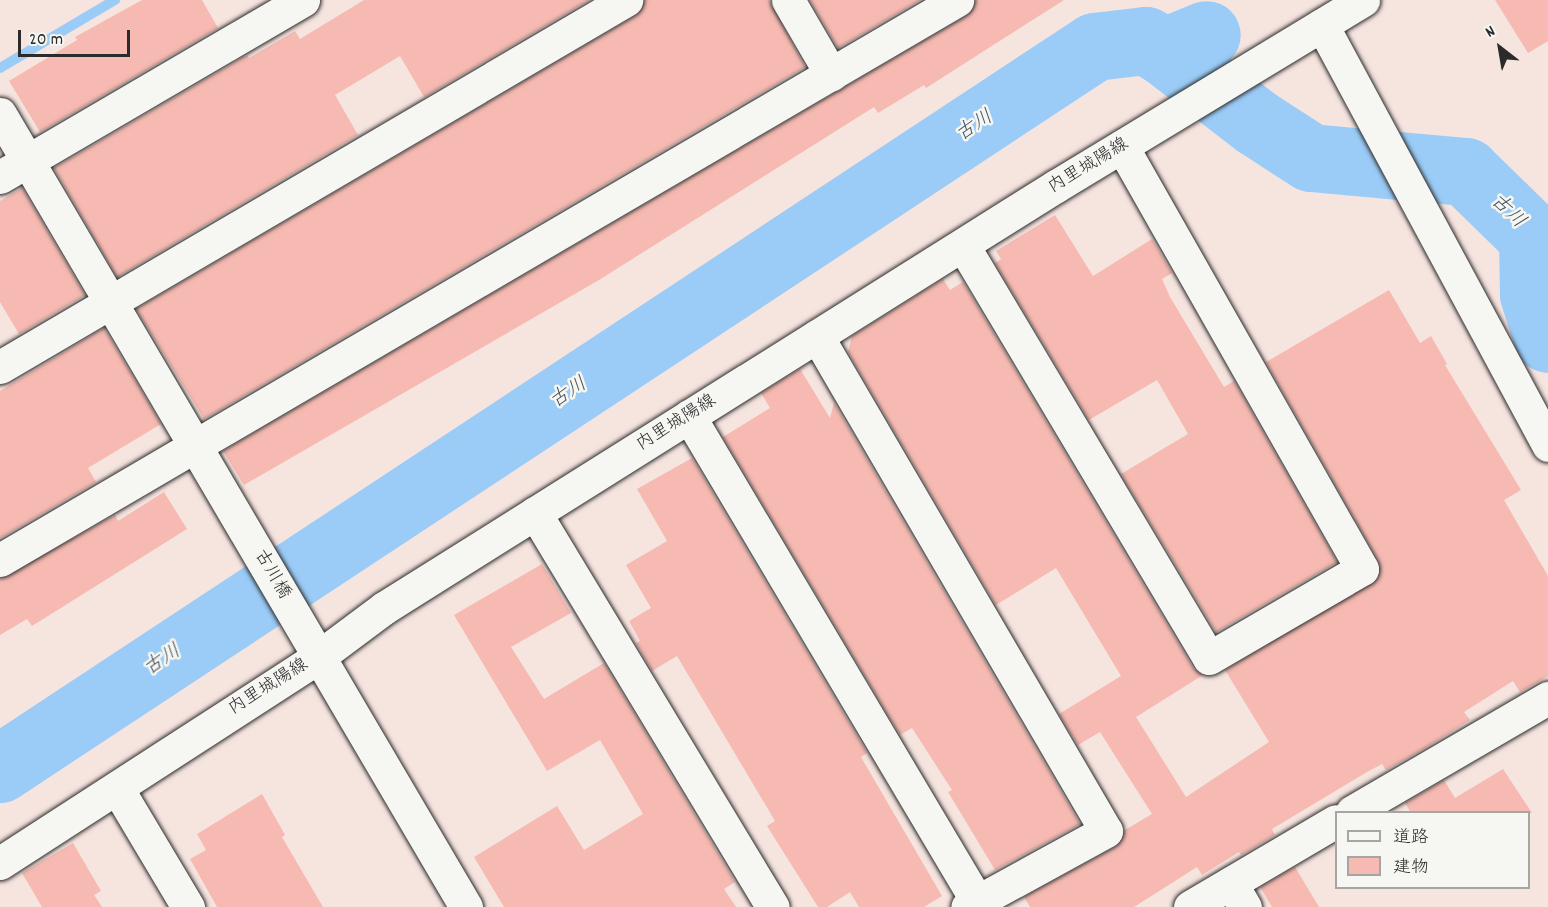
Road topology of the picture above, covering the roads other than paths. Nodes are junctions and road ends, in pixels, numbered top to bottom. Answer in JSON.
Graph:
{"nodes":[{"id":1,"x":303,"y":0,"type":"edge"},
{"id":2,"x":626,"y":0,"type":"edge"},
{"id":3,"x":788,"y":0,"type":"edge"},
{"id":4,"x":957,"y":0,"type":"edge"},
{"id":5,"x":1364,"y":0,"type":"edge"},
{"id":6,"x":1322,"y":25,"type":"junction"},
{"id":7,"x":831,"y":74,"type":"junction"},
{"id":8,"x":0,"y":114,"type":"edge"},
{"id":9,"x":1133,"y":140,"type":"junction"},
{"id":10,"x":28,"y":161,"type":"junction"},
{"id":11,"x":0,"y":177,"type":"edge"},
{"id":12,"x":964,"y":247,"type":"junction"},
{"id":13,"x":111,"y":302,"type":"junction"},
{"id":14,"x":817,"y":336,"type":"junction"},
{"id":15,"x":0,"y":367,"type":"edge"},
{"id":16,"x":689,"y":416,"type":"junction"},
{"id":17,"x":195,"y":446,"type":"junction"},
{"id":18,"x":1548,"y":446,"type":"edge"},
{"id":19,"x":535,"y":513,"type":"junction"},
{"id":20,"x":0,"y":560,"type":"edge"},
{"id":21,"x":312,"y":648,"type":"junction"},
{"id":22,"x":1548,"y":698,"type":"edge"},
{"id":23,"x":117,"y":788,"type":"junction"},
{"id":24,"x":1355,"y":811,"type":"edge"},
{"id":25,"x":1335,"y":822,"type":"edge"},
{"id":26,"x":0,"y":863,"type":"edge"},
{"id":27,"x":1238,"y":895,"type":"edge"},
{"id":28,"x":972,"y":904,"type":"edge"},
{"id":29,"x":188,"y":907,"type":"edge"},
{"id":30,"x":466,"y":907,"type":"edge"},
{"id":31,"x":773,"y":907,"type":"edge"},
{"id":32,"x":1190,"y":907,"type":"edge"}],
"edges":[{"from":1,"to":10,"type":"street"},
{"from":2,"to":13,"type":"street"},
{"from":3,"to":7,"type":"street"},
{"from":4,"to":7,"type":"street"},
{"from":5,"to":6,"type":"street","name":"内里城陽線"},
{"from":6,"to":9,"type":"street","name":"内里城陽線"},
{"from":6,"to":18,"type":"street"},
{"from":7,"to":17,"type":"street"},
{"from":8,"to":10,"type":"street","name":"古川橋"},
{"from":9,"to":12,"type":"street","name":"内里城陽線"},
{"from":9,"to":12,"type":"street"},
{"from":10,"to":11,"type":"street"},
{"from":10,"to":13,"type":"street","name":"古川橋"},
{"from":12,"to":14,"type":"street","name":"内里城陽線"},
{"from":13,"to":15,"type":"street"},
{"from":13,"to":17,"type":"street","name":"古川橋"},
{"from":14,"to":16,"type":"street","name":"内里城陽線"},
{"from":14,"to":28,"type":"street"},
{"from":16,"to":19,"type":"street","name":"内里城陽線"},
{"from":16,"to":28,"type":"street"},
{"from":17,"to":20,"type":"street"},
{"from":17,"to":21,"type":"street","name":"古川橋"},
{"from":19,"to":21,"type":"street","name":"内里城陽線"},
{"from":19,"to":31,"type":"street"},
{"from":21,"to":23,"type":"street","name":"内里城陽線"},
{"from":21,"to":30,"type":"street","name":"古川橋"},
{"from":22,"to":24,"type":"street"},
{"from":23,"to":26,"type":"street","name":"内里城陽線"},
{"from":23,"to":29,"type":"street"},
{"from":25,"to":27,"type":"street"},
{"from":27,"to":32,"type":"street"}]}
